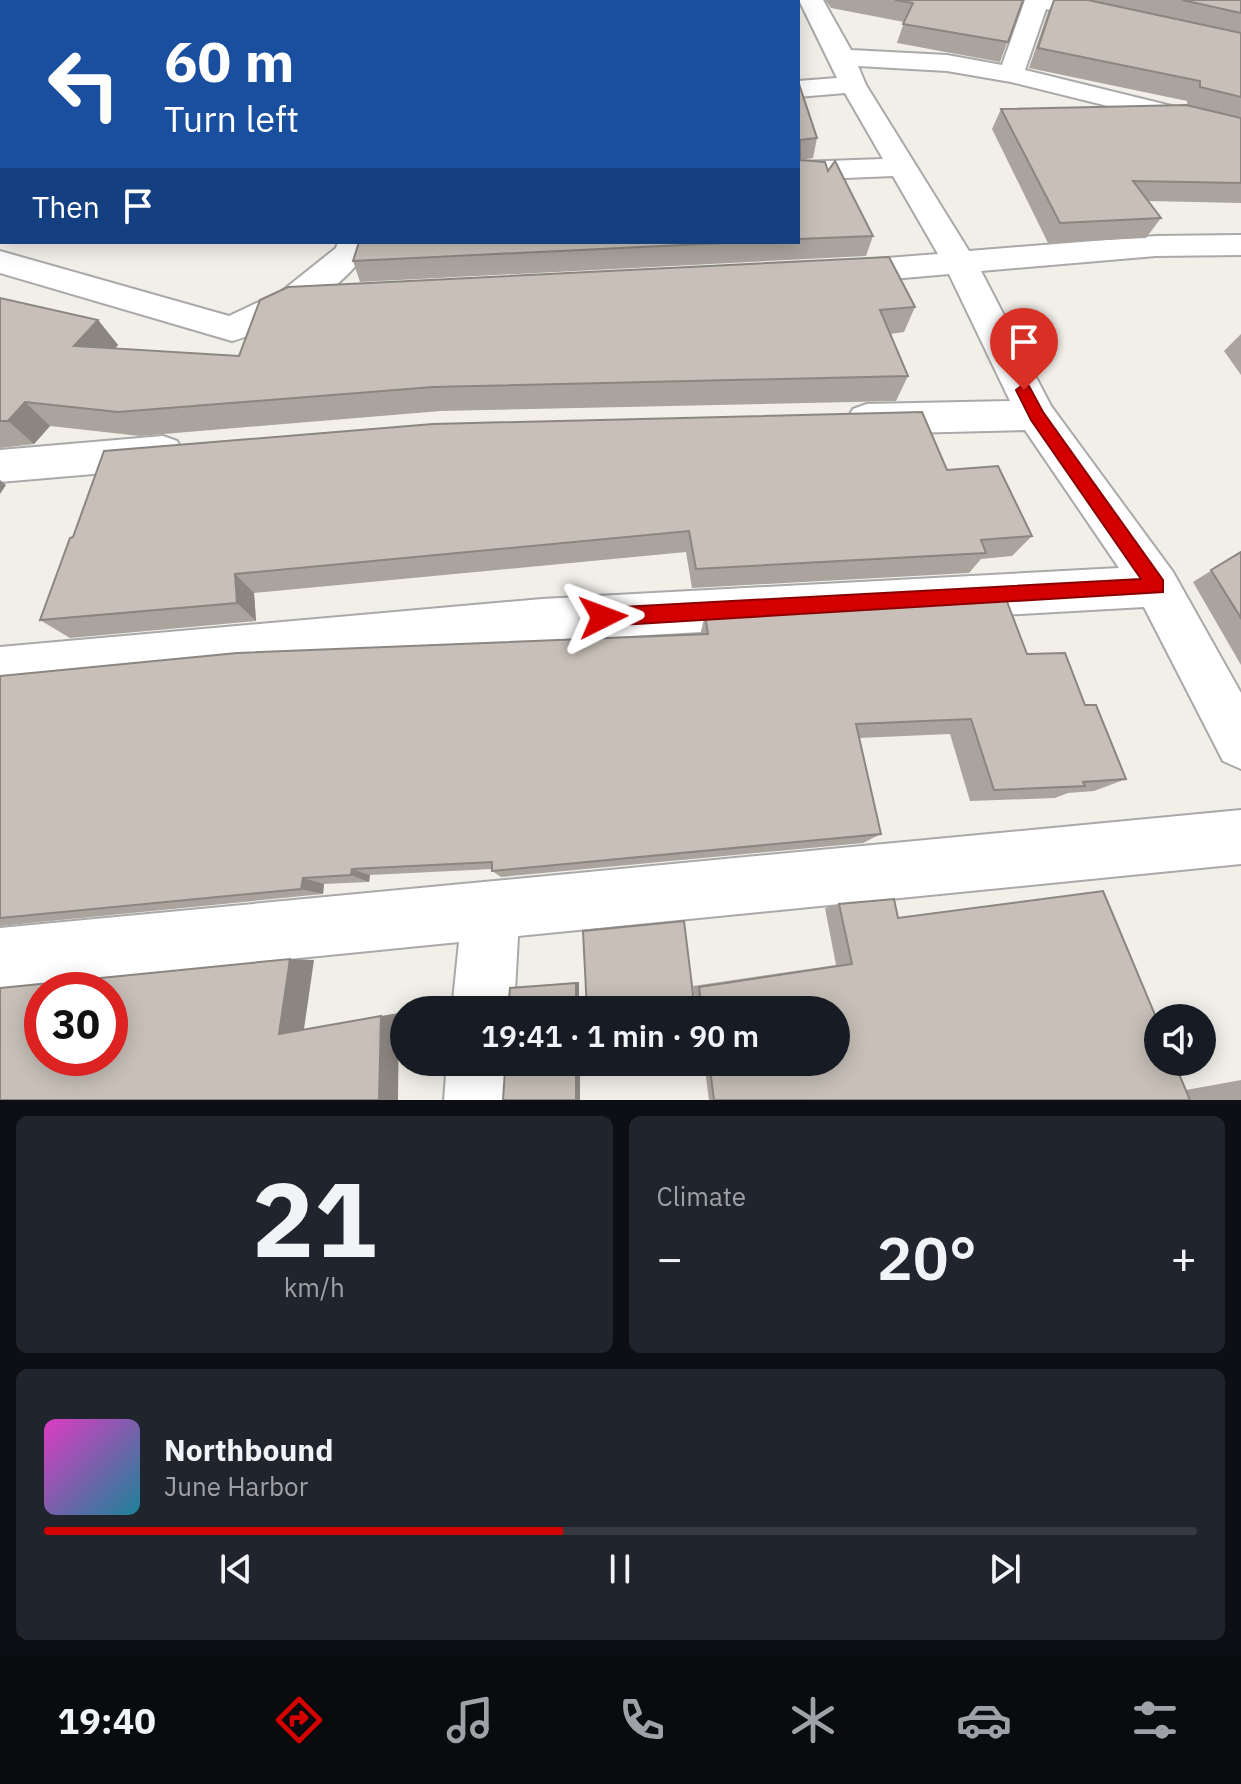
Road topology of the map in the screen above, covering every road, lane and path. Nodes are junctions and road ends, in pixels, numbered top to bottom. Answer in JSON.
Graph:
{"nodes":[{"id":1,"x":811,"y":0,"type":"edge"},
{"id":2,"x":1037,"y":0,"type":"edge"},
{"id":3,"x":1139,"y":22,"type":"edge"},
{"id":4,"x":847,"y":71,"type":"junction"},
{"id":5,"x":1011,"y":74,"type":"junction"},
{"id":6,"x":800,"y":88,"type":"edge"},
{"id":7,"x":1241,"y":131,"type":"edge"},
{"id":8,"x":904,"y":167,"type":"junction"},
{"id":9,"x":800,"y":171,"type":"edge"},
{"id":10,"x":353,"y":244,"type":"edge"},
{"id":11,"x":1241,"y":245,"type":"edge"},
{"id":12,"x":0,"y":262,"type":"edge"},
{"id":13,"x":961,"y":265,"type":"junction"},
{"id":14,"x":805,"y":275,"type":"edge"},
{"id":15,"x":340,"y":297,"type":"edge"},
{"id":16,"x":294,"y":299,"type":"junction"},
{"id":17,"x":1036,"y":415,"type":"junction"},
{"id":18,"x":833,"y":420,"type":"edge"},
{"id":19,"x":205,"y":449,"type":"edge"},
{"id":20,"x":0,"y":466,"type":"edge"},
{"id":21,"x":1157,"y":586,"type":"junction"},
{"id":22,"x":0,"y":670,"type":"edge"},
{"id":23,"x":1241,"y":743,"type":"edge"},
{"id":24,"x":1241,"y":837,"type":"edge"},
{"id":25,"x":491,"y":911,"type":"junction"},
{"id":26,"x":0,"y":958,"type":"edge"},
{"id":27,"x":484,"y":996,"type":"edge"},
{"id":28,"x":478,"y":1076,"type":"edge"},
{"id":29,"x":476,"y":1100,"type":"edge"}],
"edges":[{"from":1,"to":4,"type":"street"},
{"from":2,"to":3,"type":"street"},
{"from":2,"to":5,"type":"street"},
{"from":4,"to":5,"type":"street"},
{"from":4,"to":6,"type":"street"},
{"from":4,"to":8,"type":"street"},
{"from":5,"to":7,"type":"street"},
{"from":8,"to":9,"type":"street"},
{"from":8,"to":13,"type":"street"},
{"from":10,"to":16,"type":"street"},
{"from":11,"to":13,"type":"street"},
{"from":12,"to":16,"type":"street"},
{"from":13,"to":14,"type":"street"},
{"from":13,"to":17,"type":"street"},
{"from":15,"to":16,"type":"street"},
{"from":17,"to":18,"type":"street"},
{"from":17,"to":21,"type":"street"},
{"from":19,"to":20,"type":"street"},
{"from":21,"to":22,"type":"street"},
{"from":21,"to":23,"type":"street"},
{"from":24,"to":25,"type":"street"},
{"from":25,"to":26,"type":"street"},
{"from":25,"to":27,"type":"street"},
{"from":28,"to":29,"type":"street"}]}
